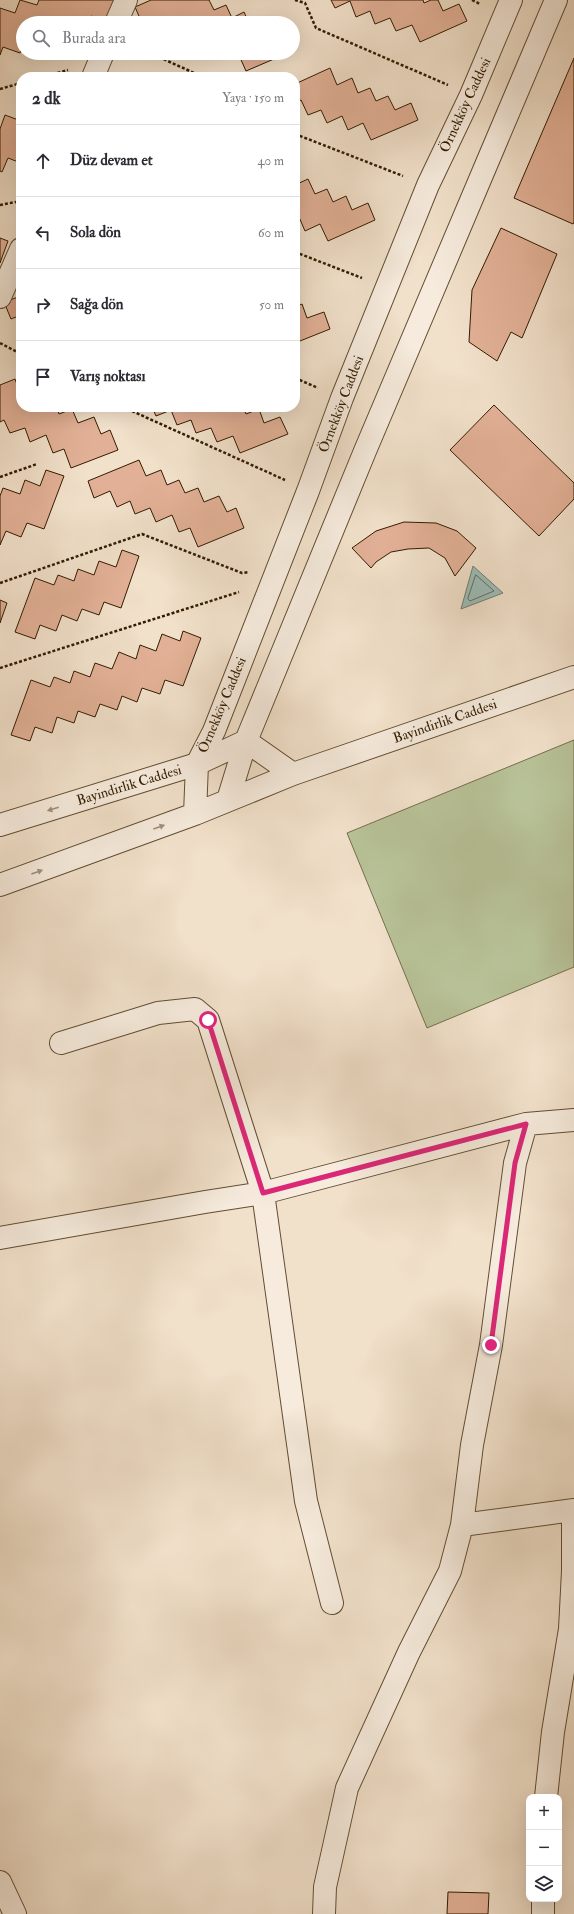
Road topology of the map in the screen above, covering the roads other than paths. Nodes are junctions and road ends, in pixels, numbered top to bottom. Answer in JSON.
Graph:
{"nodes":[{"id":1,"x":126,"y":0,"type":"edge"},
{"id":2,"x":511,"y":0,"type":"edge"},
{"id":3,"x":556,"y":0,"type":"edge"},
{"id":4,"x":119,"y":16,"type":"edge"},
{"id":5,"x":100,"y":60,"type":"edge"},
{"id":6,"x":95,"y":72,"type":"edge"},
{"id":7,"x":16,"y":260,"type":"edge"},
{"id":8,"x":0,"y":296,"type":"edge"},
{"id":9,"x":574,"y":677,"type":"edge"},
{"id":10,"x":246,"y":741,"type":"junction"},
{"id":11,"x":197,"y":764,"type":"junction"},
{"id":12,"x":293,"y":774,"type":"junction"},
{"id":13,"x":228,"y":800,"type":"junction"},
{"id":14,"x":195,"y":814,"type":"junction"},
{"id":15,"x":0,"y":825,"type":"edge"},
{"id":16,"x":0,"y":885,"type":"edge"},
{"id":17,"x":61,"y":1043,"type":"dead end"},
{"id":18,"x":574,"y":1120,"type":"edge"},
{"id":19,"x":526,"y":1124,"type":"junction"},
{"id":20,"x":263,"y":1193,"type":"junction"},
{"id":21,"x":0,"y":1238,"type":"edge"},
{"id":22,"x":574,"y":1510,"type":"edge"},
{"id":23,"x":462,"y":1524,"type":"junction"},
{"id":24,"x":332,"y":1603,"type":"dead end"},
{"id":25,"x":546,"y":1794,"type":"edge"},
{"id":26,"x":0,"y":1882,"type":"edge"},
{"id":27,"x":543,"y":1902,"type":"edge"},
{"id":28,"x":15,"y":1914,"type":"edge"},
{"id":29,"x":324,"y":1914,"type":"edge"},
{"id":30,"x":543,"y":1914,"type":"edge"}],
"edges":[{"from":1,"to":4,"type":"street"},
{"from":2,"to":11,"type":"street","name":"Örnekköy Caddesi"},
{"from":3,"to":10,"type":"street"},
{"from":5,"to":6,"type":"street"},
{"from":7,"to":8,"type":"street"},
{"from":9,"to":12,"type":"street","name":"Bayindirlik Caddesi"},
{"from":10,"to":11,"type":"street","name":"Bayindirlik Caddesi"},
{"from":10,"to":12,"type":"street"},
{"from":10,"to":13,"type":"street"},
{"from":11,"to":14,"type":"street","name":"Örnekköy Caddesi"},
{"from":11,"to":15,"type":"street","name":"Bayindirlik Caddesi","one_way":true},
{"from":12,"to":13,"type":"street","name":"Bayindirlik Caddesi"},
{"from":13,"to":14,"type":"street","name":"Bayindirlik Caddesi"},
{"from":16,"to":14,"type":"street","name":"Bayindirlik Caddesi","one_way":true},
{"from":17,"to":20,"type":"street"},
{"from":18,"to":19,"type":"street"},
{"from":19,"to":20,"type":"street"},
{"from":19,"to":23,"type":"street"},
{"from":20,"to":21,"type":"street"},
{"from":20,"to":24,"type":"street"},
{"from":22,"to":23,"type":"street"},
{"from":22,"to":25,"type":"street"},
{"from":23,"to":29,"type":"street"},
{"from":26,"to":28,"type":"street"},
{"from":27,"to":30,"type":"street"}]}
